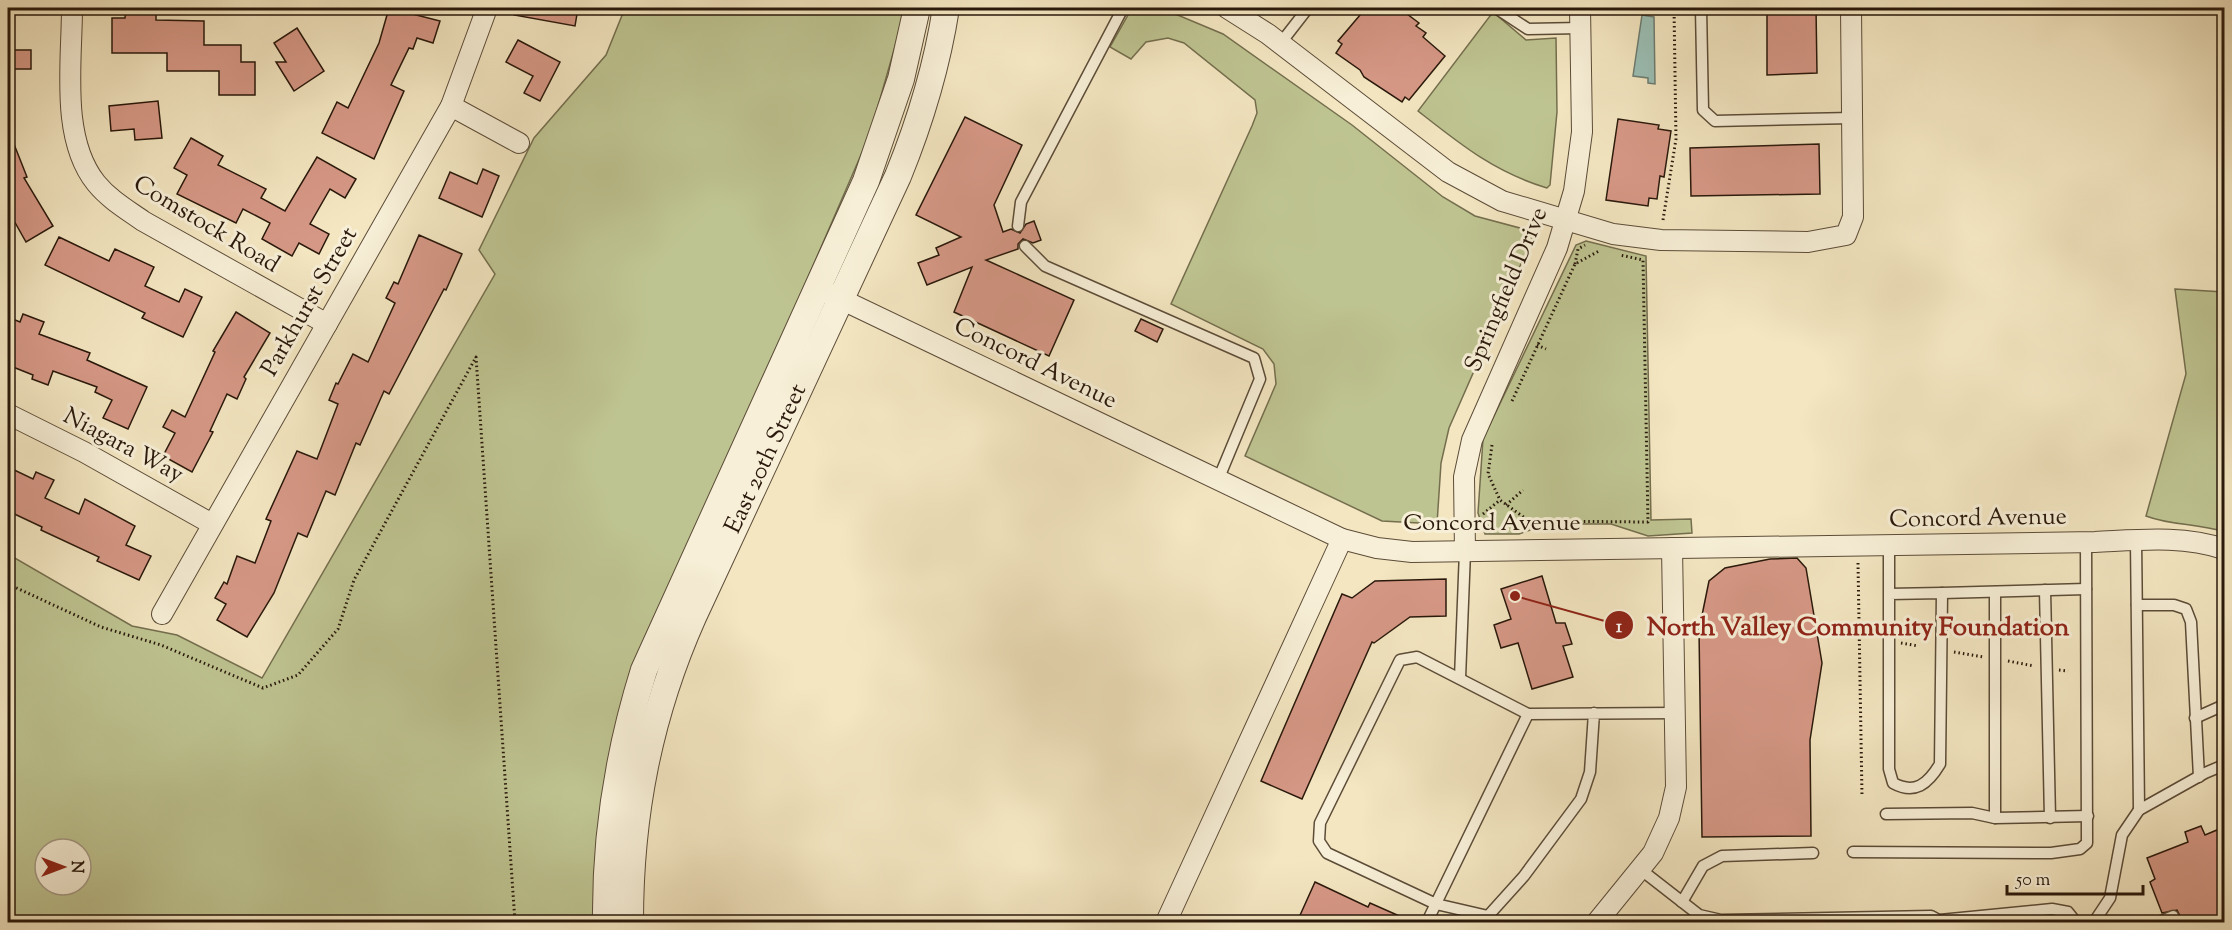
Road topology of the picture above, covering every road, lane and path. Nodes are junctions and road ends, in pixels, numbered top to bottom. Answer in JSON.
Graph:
{"nodes":[{"id":1,"x":72,"y":8,"type":"edge"},
{"id":2,"x":487,"y":8,"type":"edge"},
{"id":3,"x":917,"y":8,"type":"edge"},
{"id":4,"x":946,"y":8,"type":"edge"},
{"id":5,"x":1123,"y":8,"type":"edge"},
{"id":6,"x":1227,"y":8,"type":"edge"},
{"id":7,"x":1308,"y":8,"type":"edge"},
{"id":8,"x":1580,"y":8,"type":"edge"},
{"id":9,"x":1674,"y":8,"type":"edge"},
{"id":10,"x":1701,"y":8,"type":"edge"},
{"id":11,"x":1851,"y":8,"type":"edge"},
{"id":12,"x":1502,"y":10,"type":"edge"},
{"id":13,"x":1581,"y":28,"type":"junction"},
{"id":14,"x":1280,"y":44,"type":"junction"},
{"id":15,"x":451,"y":106,"type":"junction"},
{"id":16,"x":1852,"y":118,"type":"junction"},
{"id":17,"x":519,"y":143,"type":"dead end"},
{"id":18,"x":1664,"y":220,"type":"dead end"},
{"id":19,"x":1566,"y":221,"type":"junction"},
{"id":20,"x":1018,"y":226,"type":"dead end"},
{"id":21,"x":1025,"y":246,"type":"dead end"},
{"id":22,"x":1599,"y":251,"type":"junction"},
{"id":23,"x":1575,"y":264,"type":"junction"},
{"id":24,"x":817,"y":288,"type":"junction"},
{"id":25,"x":840,"y":299,"type":"junction"},
{"id":26,"x":327,"y":324,"type":"junction"},
{"id":27,"x":1538,"y":345,"type":"junction"},
{"id":28,"x":1546,"y":349,"type":"dead end"},
{"id":29,"x":1510,"y":404,"type":"dead end"},
{"id":30,"x":8,"y":414,"type":"edge"},
{"id":31,"x":1492,"y":444,"type":"dead end"},
{"id":32,"x":1218,"y":480,"type":"junction"},
{"id":33,"x":1523,"y":490,"type":"dead end"},
{"id":34,"x":1500,"y":500,"type":"junction"},
{"id":35,"x":1506,"y":505,"type":"junction"},
{"id":36,"x":1514,"y":512,"type":"junction"},
{"id":37,"x":212,"y":524,"type":"junction"},
{"id":38,"x":1342,"y":539,"type":"junction"},
{"id":39,"x":2136,"y":540,"type":"junction"},
{"id":40,"x":2086,"y":542,"type":"junction"},
{"id":41,"x":1889,"y":545,"type":"junction"},
{"id":42,"x":1672,"y":548,"type":"junction"},
{"id":43,"x":2224,"y":549,"type":"edge"},
{"id":44,"x":1465,"y":551,"type":"junction"},
{"id":45,"x":1858,"y":561,"type":"dead end"},
{"id":46,"x":8,"y":584,"type":"edge"},
{"id":47,"x":2086,"y":589,"type":"junction"},
{"id":48,"x":2045,"y":590,"type":"junction"},
{"id":49,"x":1995,"y":592,"type":"junction"},
{"id":50,"x":1942,"y":593,"type":"junction"},
{"id":51,"x":1889,"y":594,"type":"junction"},
{"id":52,"x":2138,"y":605,"type":"junction"},
{"id":53,"x":162,"y":614,"type":"dead end"},
{"id":54,"x":1899,"y":642,"type":"dead end"},
{"id":55,"x":1918,"y":646,"type":"dead end"},
{"id":56,"x":1952,"y":652,"type":"dead end"},
{"id":57,"x":1983,"y":657,"type":"dead end"},
{"id":58,"x":2006,"y":661,"type":"dead end"},
{"id":59,"x":2037,"y":666,"type":"dead end"},
{"id":60,"x":1460,"y":678,"type":"junction"},
{"id":61,"x":2224,"y":705,"type":"edge"},
{"id":62,"x":1594,"y":713,"type":"junction"},
{"id":63,"x":1675,"y":713,"type":"junction"},
{"id":64,"x":1528,"y":714,"type":"junction"},
{"id":65,"x":2195,"y":718,"type":"junction"},
{"id":66,"x":2224,"y":765,"type":"edge"},
{"id":67,"x":2199,"y":777,"type":"junction"},
{"id":68,"x":1862,"y":796,"type":"dead end"},
{"id":69,"x":2139,"y":810,"type":"junction"},
{"id":70,"x":1886,"y":814,"type":"dead end"},
{"id":71,"x":2088,"y":816,"type":"junction"},
{"id":72,"x":1995,"y":818,"type":"junction"},
{"id":73,"x":2049,"y":818,"type":"junction"},
{"id":74,"x":1853,"y":852,"type":"dead end"},
{"id":75,"x":1813,"y":853,"type":"dead end"},
{"id":76,"x":1640,"y":869,"type":"junction"},
{"id":77,"x":1682,"y":902,"type":"junction"},
{"id":78,"x":1436,"y":904,"type":"junction"},
{"id":79,"x":2173,"y":916,"type":"dead end"},
{"id":80,"x":1174,"y":920,"type":"edge"},
{"id":81,"x":1734,"y":921,"type":"edge"},
{"id":82,"x":515,"y":922,"type":"edge"},
{"id":83,"x":606,"y":922,"type":"edge"},
{"id":84,"x":630,"y":922,"type":"edge"},
{"id":85,"x":1427,"y":922,"type":"edge"},
{"id":86,"x":1597,"y":922,"type":"edge"},
{"id":87,"x":1941,"y":922,"type":"edge"},
{"id":88,"x":2076,"y":922,"type":"edge"},
{"id":89,"x":2094,"y":922,"type":"edge"},
{"id":90,"x":2159,"y":922,"type":"edge"}],
"edges":[{"from":1,"to":26,"type":"street","name":"Comstock Road"},
{"from":2,"to":15,"type":"street","name":"Parkhurst Street"},
{"from":3,"to":24,"type":"street","name":"East 20th Street"},
{"from":4,"to":25,"type":"street","name":"East 20th Street"},
{"from":5,"to":20,"type":"lane"},
{"from":6,"to":14,"type":"street"},
{"from":7,"to":14,"type":"lane"},
{"from":8,"to":13,"type":"street","name":"Springfield Drive"},
{"from":9,"to":18,"type":"path"},
{"from":10,"to":16,"type":"lane"},
{"from":11,"to":16,"type":"street"},
{"from":12,"to":13,"type":"lane"},
{"from":13,"to":19,"type":"street","name":"Springfield Drive"},
{"from":14,"to":19,"type":"street"},
{"from":15,"to":17,"type":"street"},
{"from":15,"to":26,"type":"street","name":"Parkhurst Street"},
{"from":16,"to":19,"type":"street"},
{"from":19,"to":44,"type":"street","name":"Springfield Drive"},
{"from":21,"to":32,"type":"lane"},
{"from":22,"to":23,"type":"path"},
{"from":22,"to":23,"type":"path"},
{"from":22,"to":36,"type":"path"},
{"from":23,"to":27,"type":"path"},
{"from":24,"to":25,"type":"street","name":"Concord Avenue"},
{"from":24,"to":83,"type":"street","name":"East 20th Street"},
{"from":25,"to":32,"type":"street","name":"Concord Avenue"},
{"from":25,"to":84,"type":"street","name":"East 20th Street"},
{"from":26,"to":37,"type":"street","name":"Parkhurst Street"},
{"from":27,"to":28,"type":"path"},
{"from":27,"to":29,"type":"path"},
{"from":30,"to":37,"type":"street","name":"Niagara Way"},
{"from":31,"to":34,"type":"path"},
{"from":32,"to":38,"type":"street","name":"Concord Avenue"},
{"from":33,"to":35,"type":"path"},
{"from":34,"to":35,"type":"path"},
{"from":34,"to":36,"type":"path"},
{"from":35,"to":36,"type":"path"},
{"from":37,"to":53,"type":"street","name":"Parkhurst Street"},
{"from":38,"to":44,"type":"street","name":"Concord Avenue"},
{"from":38,"to":80,"type":"street"},
{"from":39,"to":40,"type":"street","name":"Concord Avenue"},
{"from":39,"to":43,"type":"street","name":"Concord Avenue"},
{"from":39,"to":52,"type":"lane"},
{"from":40,"to":41,"type":"street","name":"Concord Avenue"},
{"from":40,"to":47,"type":"lane"},
{"from":41,"to":42,"type":"street","name":"Concord Avenue"},
{"from":41,"to":51,"type":"lane"},
{"from":42,"to":44,"type":"street","name":"Concord Avenue"},
{"from":42,"to":63,"type":"street"},
{"from":44,"to":60,"type":"lane"},
{"from":45,"to":68,"type":"path"},
{"from":46,"to":82,"type":"path"},
{"from":47,"to":48,"type":"lane"},
{"from":47,"to":71,"type":"lane"},
{"from":48,"to":49,"type":"lane"},
{"from":48,"to":73,"type":"lane"},
{"from":49,"to":50,"type":"lane"},
{"from":49,"to":72,"type":"lane"},
{"from":50,"to":51,"type":"lane"},
{"from":50,"to":51,"type":"lane"},
{"from":52,"to":65,"type":"lane"},
{"from":52,"to":69,"type":"lane"},
{"from":54,"to":55,"type":"path"},
{"from":56,"to":57,"type":"path"},
{"from":58,"to":59,"type":"path"},
{"from":60,"to":64,"type":"lane"},
{"from":60,"to":78,"type":"lane"},
{"from":61,"to":65,"type":"lane"},
{"from":62,"to":63,"type":"lane"},
{"from":62,"to":64,"type":"lane"},
{"from":62,"to":78,"type":"lane"},
{"from":63,"to":76,"type":"street"},
{"from":64,"to":78,"type":"lane"},
{"from":65,"to":67,"type":"lane"},
{"from":66,"to":67,"type":"lane"},
{"from":67,"to":69,"type":"lane"},
{"from":69,"to":89,"type":"lane"},
{"from":70,"to":72,"type":"lane"},
{"from":71,"to":73,"type":"lane"},
{"from":71,"to":74,"type":"lane"},
{"from":72,"to":73,"type":"lane"},
{"from":75,"to":77,"type":"lane"},
{"from":76,"to":77,"type":"lane"},
{"from":76,"to":86,"type":"street"},
{"from":77,"to":81,"type":"lane"},
{"from":78,"to":85,"type":"lane"},
{"from":79,"to":90,"type":"lane"},
{"from":81,"to":87,"type":"lane"},
{"from":87,"to":88,"type":"lane"}]}
